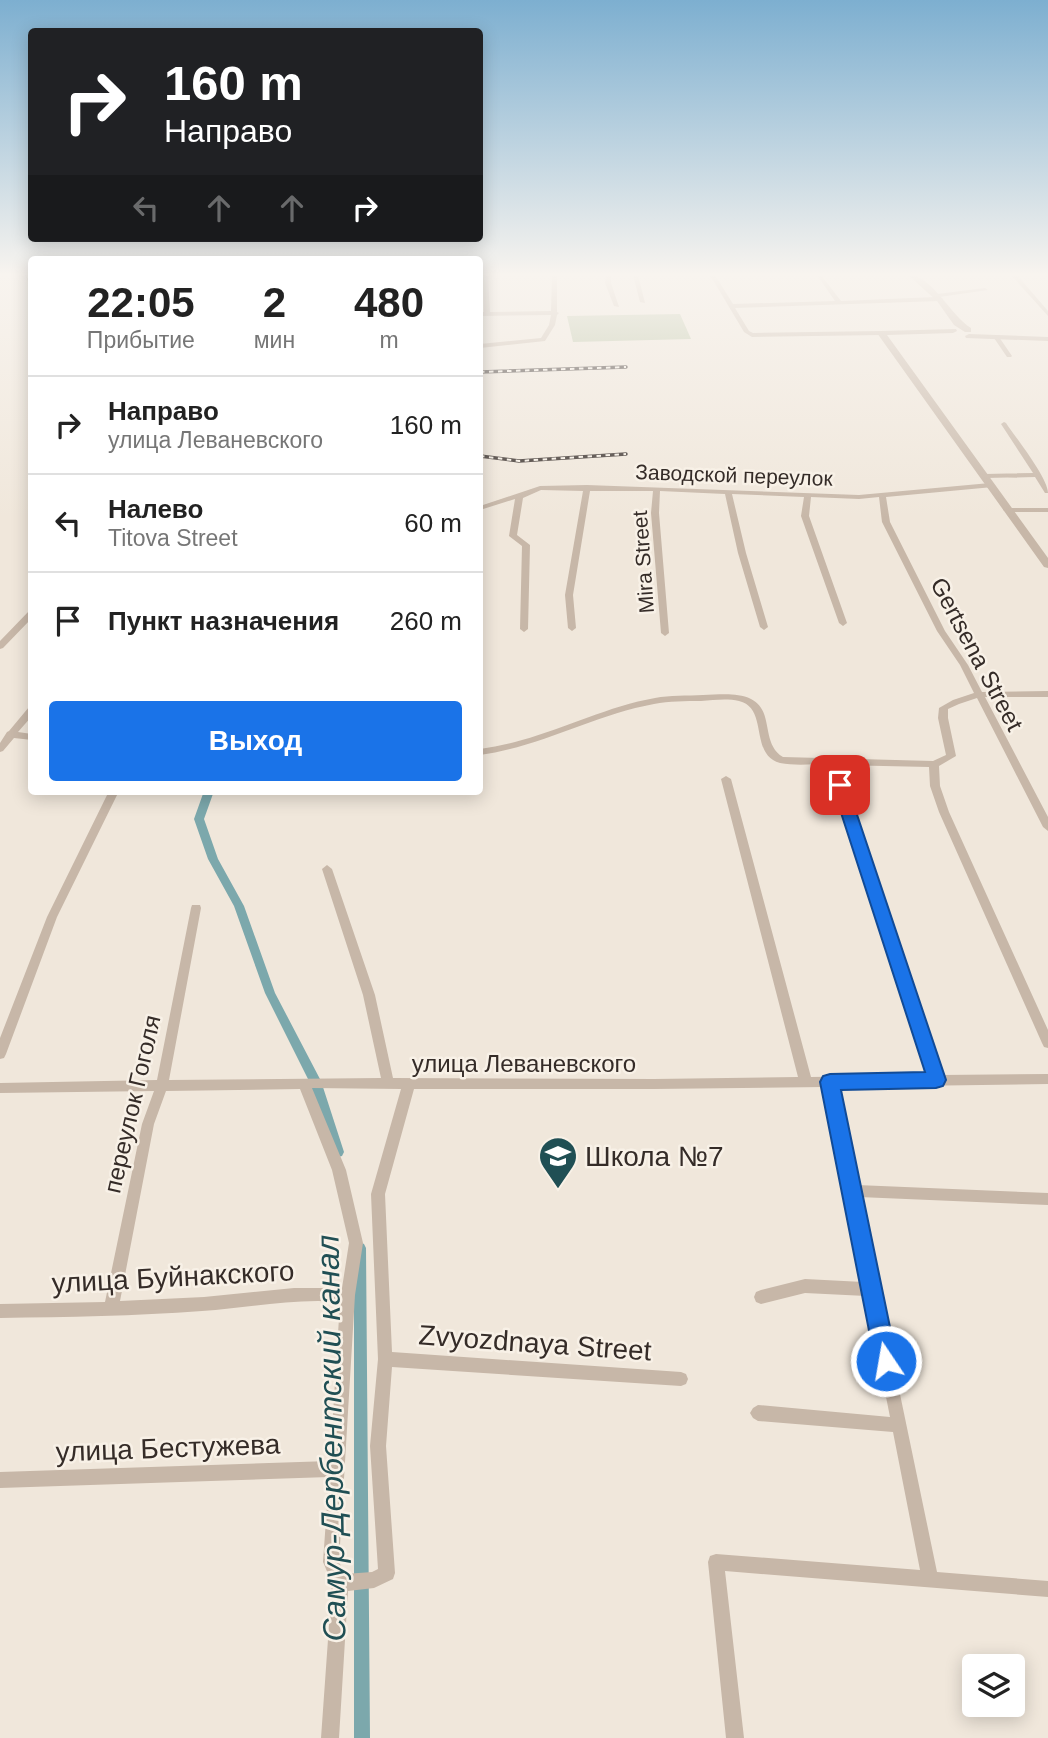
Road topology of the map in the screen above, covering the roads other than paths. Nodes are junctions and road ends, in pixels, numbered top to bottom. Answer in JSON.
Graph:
{"nodes":[{"id":1,"x":896,"y":356,"type":"edge"},
{"id":2,"x":1004,"y":424,"type":"dead end"},
{"id":3,"x":1038,"y":475,"type":"junction"},
{"id":4,"x":987,"y":481,"type":"junction"},
{"id":5,"x":587,"y":487,"type":"junction"},
{"id":6,"x":657,"y":489,"type":"junction"},
{"id":7,"x":728,"y":491,"type":"junction"},
{"id":8,"x":1048,"y":491,"type":"edge"},
{"id":9,"x":523,"y":493,"type":"junction"},
{"id":10,"x":808,"y":494,"type":"junction"},
{"id":11,"x":882,"y":495,"type":"junction"},
{"id":12,"x":483,"y":508,"type":"edge"},
{"id":13,"x":1007,"y":510,"type":"junction"},
{"id":14,"x":1048,"y":510,"type":"edge"},
{"id":15,"x":1048,"y":565,"type":"edge"},
{"id":16,"x":28,"y":617,"type":"edge"},
{"id":17,"x":843,"y":623,"type":"dead end"},
{"id":18,"x":764,"y":627,"type":"dead end"},
{"id":19,"x":572,"y":628,"type":"dead end"},
{"id":20,"x":524,"y":629,"type":"dead end"},
{"id":21,"x":665,"y":633,"type":"dead end"},
{"id":22,"x":0,"y":646,"type":"edge"},
{"id":23,"x":979,"y":694,"type":"junction"},
{"id":24,"x":1048,"y":694,"type":"edge"},
{"id":25,"x":28,"y":714,"type":"edge"},
{"id":26,"x":10,"y":734,"type":"junction"},
{"id":27,"x":28,"y":736,"type":"edge"},
{"id":28,"x":0,"y":749,"type":"edge"},
{"id":29,"x":483,"y":751,"type":"edge"},
{"id":30,"x":832,"y":761,"type":"junction"},
{"id":31,"x":934,"y":764,"type":"junction"},
{"id":32,"x":726,"y":779,"type":"dead end"},
{"id":33,"x":112,"y":795,"type":"edge"},
{"id":34,"x":1048,"y":827,"type":"edge"},
{"id":35,"x":327,"y":869,"type":"dead end"},
{"id":36,"x":196,"y":908,"type":"dead end"},
{"id":37,"x":1048,"y":1043,"type":"edge"},
{"id":38,"x":0,"y":1054,"type":"edge"},
{"id":39,"x":1048,"y":1079,"type":"edge"},
{"id":40,"x":936,"y":1080,"type":"junction"},
{"id":41,"x":806,"y":1082,"type":"junction"},
{"id":42,"x":830,"y":1082,"type":"junction"},
{"id":43,"x":312,"y":1083,"type":"junction"},
{"id":44,"x":409,"y":1083,"type":"junction"},
{"id":45,"x":388,"y":1084,"type":"junction"},
{"id":46,"x":162,"y":1085,"type":"junction"},
{"id":47,"x":0,"y":1088,"type":"edge"},
{"id":48,"x":852,"y":1191,"type":"junction"},
{"id":49,"x":1048,"y":1199,"type":"edge"},
{"id":50,"x":870,"y":1289,"type":"junction"},
{"id":51,"x":348,"y":1295,"type":"junction"},
{"id":52,"x":761,"y":1297,"type":"dead end"},
{"id":53,"x":111,"y":1309,"type":"junction"},
{"id":54,"x":0,"y":1311,"type":"edge"},
{"id":55,"x":384,"y":1359,"type":"junction"},
{"id":56,"x":681,"y":1379,"type":"dead end"},
{"id":57,"x":758,"y":1413,"type":"dead end"},
{"id":58,"x":899,"y":1425,"type":"junction"},
{"id":59,"x":338,"y":1469,"type":"junction"},
{"id":60,"x":0,"y":1480,"type":"edge"},
{"id":61,"x":930,"y":1577,"type":"junction"},
{"id":62,"x":345,"y":1582,"type":"junction"},
{"id":63,"x":1048,"y":1589,"type":"edge"},
{"id":64,"x":330,"y":1738,"type":"edge"},
{"id":65,"x":735,"y":1738,"type":"edge"}],
"edges":[{"from":1,"to":4,"type":"street"},
{"from":2,"to":3,"type":"street"},
{"from":3,"to":4,"type":"street","name":"Заводской переулок"},
{"from":3,"to":8,"type":"street"},
{"from":4,"to":11,"type":"street","name":"Заводской переулок"},
{"from":4,"to":13,"type":"street"},
{"from":5,"to":6,"type":"street","name":"Заводской переулок"},
{"from":5,"to":9,"type":"street","name":"Заводской переулок"},
{"from":5,"to":19,"type":"street"},
{"from":6,"to":7,"type":"street","name":"Заводской переулок"},
{"from":6,"to":21,"type":"street","name":"Mira Street"},
{"from":7,"to":10,"type":"street","name":"Заводской переулок"},
{"from":7,"to":18,"type":"street"},
{"from":9,"to":12,"type":"street","name":"Заводской переулок"},
{"from":9,"to":20,"type":"street"},
{"from":10,"to":11,"type":"street","name":"Заводской переулок"},
{"from":10,"to":17,"type":"street"},
{"from":11,"to":23,"type":"street","name":"Gertsena Street"},
{"from":13,"to":14,"type":"street"},
{"from":13,"to":15,"type":"street"},
{"from":16,"to":22,"type":"street"},
{"from":23,"to":24,"type":"street"},
{"from":23,"to":31,"type":"street"},
{"from":23,"to":34,"type":"street","name":"Gertsena Street"},
{"from":25,"to":26,"type":"street"},
{"from":26,"to":27,"type":"street"},
{"from":26,"to":28,"type":"street"},
{"from":29,"to":30,"type":"street"},
{"from":30,"to":31,"type":"street"},
{"from":30,"to":40,"type":"street"},
{"from":31,"to":37,"type":"street"},
{"from":32,"to":41,"type":"street"},
{"from":33,"to":38,"type":"street"},
{"from":35,"to":45,"type":"street"},
{"from":36,"to":46,"type":"street","name":"переулок Гоголя"},
{"from":39,"to":40,"type":"street","name":"улица Леваневского"},
{"from":40,"to":42,"type":"street","name":"улица Леваневского"},
{"from":41,"to":42,"type":"street","name":"улица Леваневского"},
{"from":41,"to":44,"type":"street","name":"улица Леваневского"},
{"from":42,"to":48,"type":"street"},
{"from":43,"to":45,"type":"street","name":"улица Леваневского"},
{"from":43,"to":46,"type":"street","name":"улица Леваневского"},
{"from":43,"to":51,"type":"street"},
{"from":44,"to":45,"type":"street","name":"улица Леваневского"},
{"from":44,"to":55,"type":"street"},
{"from":46,"to":47,"type":"street","name":"улица Леваневского"},
{"from":46,"to":53,"type":"street","name":"переулок Гоголя"},
{"from":48,"to":49,"type":"street"},
{"from":48,"to":50,"type":"street"},
{"from":50,"to":52,"type":"street"},
{"from":50,"to":58,"type":"street"},
{"from":51,"to":53,"type":"street","name":"улица Буйнакского"},
{"from":51,"to":59,"type":"street"},
{"from":53,"to":54,"type":"street","name":"улица Буйнакского"},
{"from":55,"to":56,"type":"street","name":"Zvyozdnaya Street"},
{"from":55,"to":62,"type":"street"},
{"from":57,"to":58,"type":"street"},
{"from":58,"to":61,"type":"street"},
{"from":59,"to":60,"type":"street","name":"улица Бестужева"},
{"from":59,"to":62,"type":"street"},
{"from":61,"to":63,"type":"street"},
{"from":61,"to":65,"type":"street"},
{"from":62,"to":64,"type":"street"}]}
